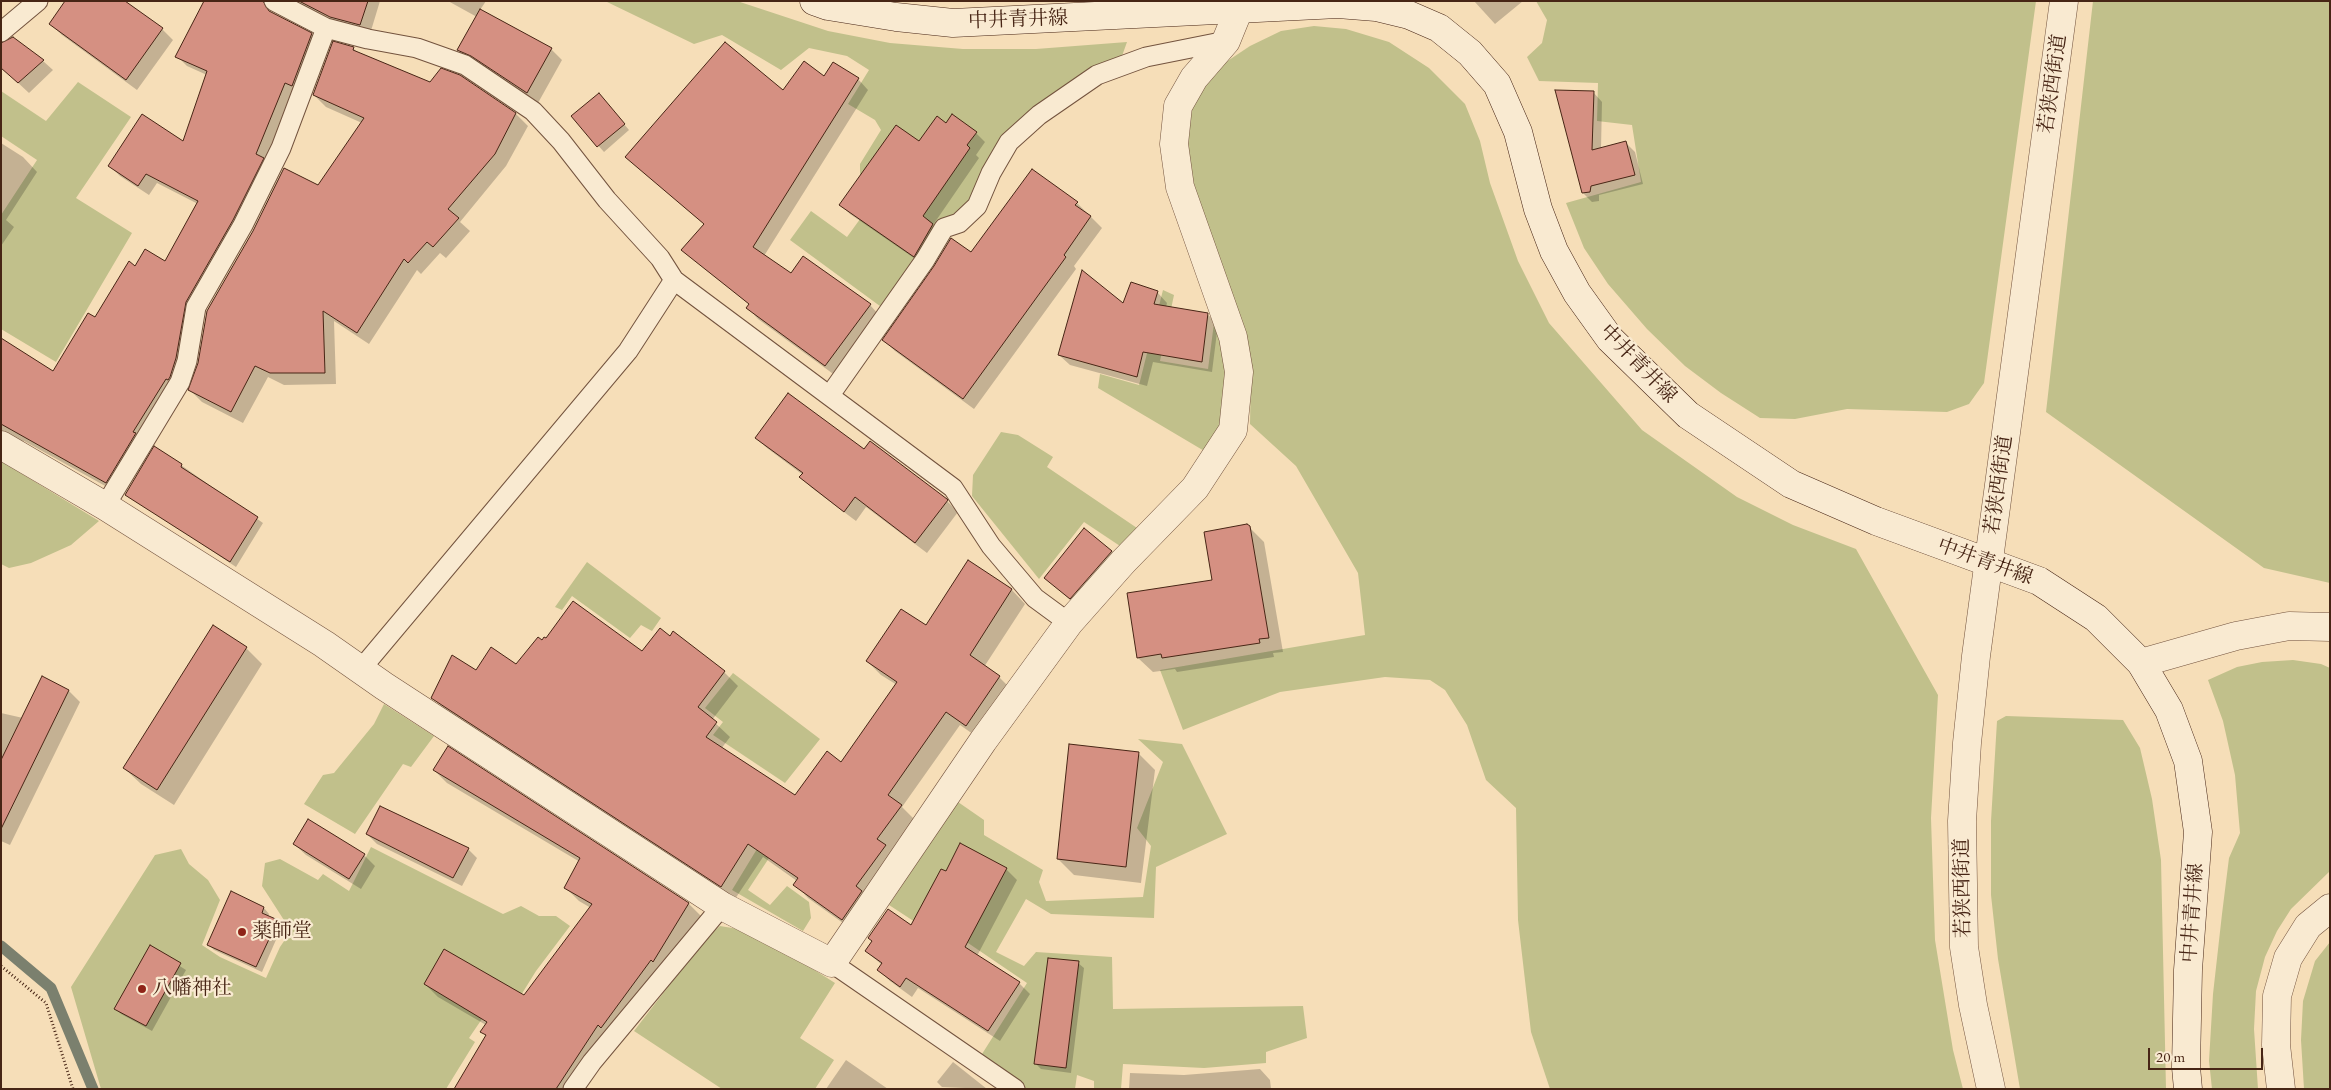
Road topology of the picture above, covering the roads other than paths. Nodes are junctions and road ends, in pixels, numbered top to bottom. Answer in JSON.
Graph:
{"nodes":[{"id":1,"x":38,"y":1,"type":"edge"},
{"id":2,"x":274,"y":1,"type":"edge"},
{"id":3,"x":814,"y":1,"type":"edge"},
{"id":4,"x":2064,"y":1,"type":"edge"},
{"id":5,"x":1239,"y":9,"type":"junction"},
{"id":6,"x":3,"y":28,"type":"edge"},
{"id":7,"x":326,"y":28,"type":"junction"},
{"id":8,"x":1226,"y":41,"type":"junction"},
{"id":9,"x":674,"y":280,"type":"junction"},
{"id":10,"x":830,"y":395,"type":"junction"},
{"id":11,"x":1,"y":445,"type":"edge"},
{"id":12,"x":105,"y":506,"type":"junction"},
{"id":13,"x":1989,"y":563,"type":"junction"},
{"id":14,"x":1069,"y":623,"type":"junction"},
{"id":15,"x":2330,"y":627,"type":"edge"},
{"id":16,"x":2141,"y":663,"type":"junction"},
{"id":17,"x":361,"y":669,"type":"junction"},
{"id":18,"x":722,"y":906,"type":"junction"},
{"id":19,"x":2330,"y":908,"type":"edge"},
{"id":20,"x":832,"y":963,"type":"junction"},
{"id":21,"x":573,"y":1089,"type":"edge"},
{"id":22,"x":1015,"y":1089,"type":"edge"},
{"id":23,"x":1991,"y":1089,"type":"edge"},
{"id":24,"x":2188,"y":1089,"type":"edge"},
{"id":25,"x":2281,"y":1089,"type":"edge"}],
"edges":[{"from":1,"to":6,"type":"lane"},
{"from":2,"to":7,"type":"lane"},
{"from":3,"to":5,"type":"street","name":"中井青井線"},
{"from":4,"to":13,"type":"street","name":"若狭西街道"},
{"from":5,"to":8,"type":"street"},
{"from":5,"to":13,"type":"street","name":"中井青井線"},
{"from":7,"to":9,"type":"lane"},
{"from":7,"to":12,"type":"lane"},
{"from":8,"to":10,"type":"lane"},
{"from":8,"to":14,"type":"street"},
{"from":9,"to":10,"type":"lane"},
{"from":9,"to":17,"type":"lane"},
{"from":10,"to":14,"type":"lane"},
{"from":11,"to":12,"type":"street"},
{"from":12,"to":17,"type":"street"},
{"from":13,"to":16,"type":"street","name":"中井青井線"},
{"from":13,"to":23,"type":"street","name":"若狭西街道"},
{"from":14,"to":20,"type":"street"},
{"from":15,"to":16,"type":"street"},
{"from":16,"to":24,"type":"street","name":"中井青井線"},
{"from":17,"to":18,"type":"street"},
{"from":18,"to":20,"type":"street"},
{"from":18,"to":21,"type":"lane"},
{"from":19,"to":25,"type":"street"},
{"from":20,"to":22,"type":"lane"}]}
